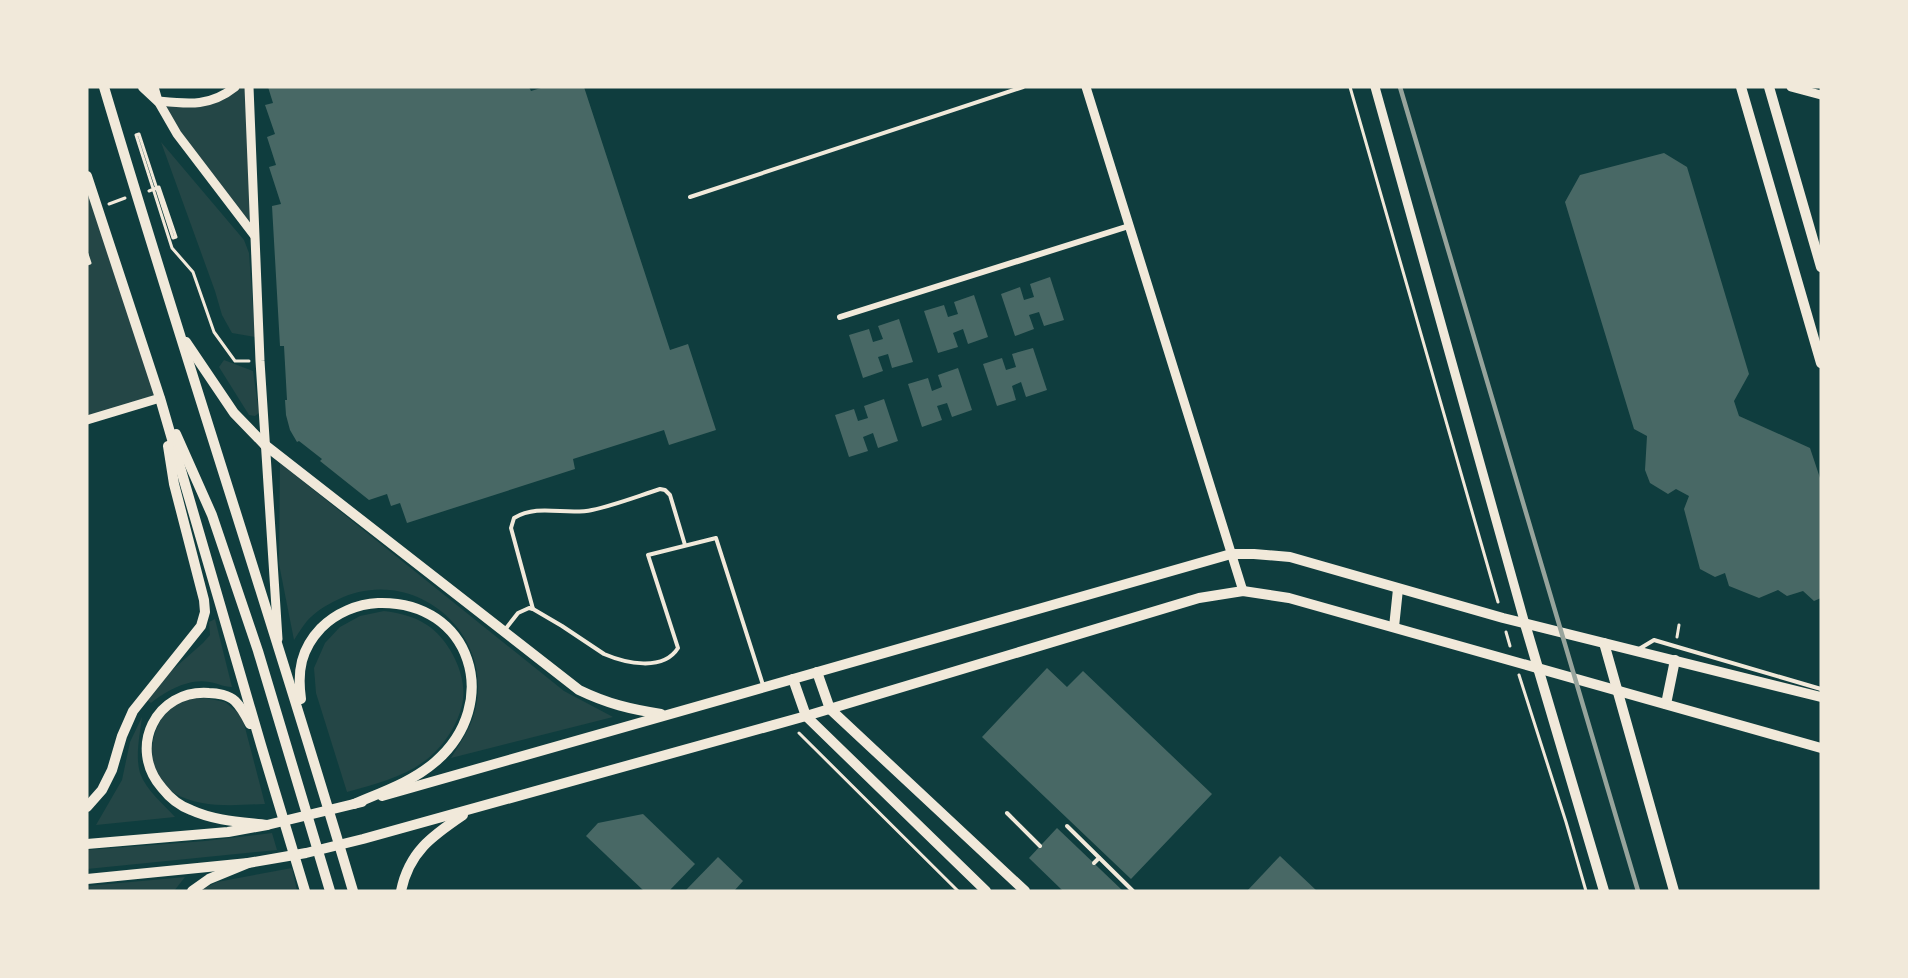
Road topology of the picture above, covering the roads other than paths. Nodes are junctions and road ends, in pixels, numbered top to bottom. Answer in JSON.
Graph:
{"nodes":[{"id":1,"x":104,"y":87,"type":"edge"},
{"id":2,"x":143,"y":87,"type":"edge"},
{"id":3,"x":154,"y":87,"type":"edge"},
{"id":4,"x":235,"y":87,"type":"edge"},
{"id":5,"x":249,"y":87,"type":"edge"},
{"id":6,"x":1023,"y":87,"type":"edge"},
{"id":7,"x":1086,"y":87,"type":"edge"},
{"id":8,"x":1375,"y":87,"type":"edge"},
{"id":9,"x":1741,"y":87,"type":"edge"},
{"id":10,"x":1769,"y":87,"type":"edge"},
{"id":11,"x":1791,"y":87,"type":"edge"},
{"id":12,"x":1821,"y":95,"type":"edge"},
{"id":13,"x":158,"y":101,"type":"junction"},
{"id":14,"x":87,"y":176,"type":"edge"},
{"id":15,"x":690,"y":197,"type":"dead end"},
{"id":16,"x":1129,"y":226,"type":"junction"},
{"id":17,"x":254,"y":235,"type":"junction"},
{"id":18,"x":1821,"y":267,"type":"edge"},
{"id":19,"x":840,"y":317,"type":"dead end"},
{"id":20,"x":179,"y":332,"type":"junction"},
{"id":21,"x":1820,"y":359,"type":"edge"},
{"id":22,"x":160,"y":398,"type":"junction"},
{"id":23,"x":87,"y":420,"type":"edge"},
{"id":24,"x":265,"y":445,"type":"junction"},
{"id":25,"x":686,"y":545,"type":"junction"},
{"id":26,"x":1231,"y":554,"type":"junction"},
{"id":27,"x":1398,"y":589,"type":"junction"},
{"id":28,"x":1243,"y":591,"type":"junction"},
{"id":29,"x":533,"y":609,"type":"junction"},
{"id":30,"x":1526,"y":624,"type":"junction"},
{"id":31,"x":1394,"y":627,"type":"junction"},
{"id":32,"x":503,"y":632,"type":"junction"},
{"id":33,"x":1604,"y":643,"type":"junction"},
{"id":34,"x":279,"y":645,"type":"junction"},
{"id":35,"x":1635,"y":650,"type":"junction"},
{"id":36,"x":1675,"y":660,"type":"junction"},
{"id":37,"x":1538,"y":668,"type":"junction"},
{"id":38,"x":817,"y":672,"type":"junction"},
{"id":39,"x":793,"y":680,"type":"junction"},
{"id":40,"x":764,"y":687,"type":"junction"},
{"id":41,"x":1821,"y":689,"type":"edge"},
{"id":42,"x":1616,"y":690,"type":"junction"},
{"id":43,"x":1821,"y":697,"type":"edge"},
{"id":44,"x":1666,"y":704,"type":"junction"},
{"id":45,"x":830,"y":709,"type":"junction"},
{"id":46,"x":664,"y":715,"type":"junction"},
{"id":47,"x":806,"y":716,"type":"junction"},
{"id":48,"x":306,"y":732,"type":"junction"},
{"id":49,"x":261,"y":744,"type":"junction"},
{"id":50,"x":869,"y":746,"type":"junction"},
{"id":51,"x":1821,"y":748,"type":"edge"},
{"id":52,"x":853,"y":762,"type":"junction"},
{"id":53,"x":354,"y":804,"type":"junction"},
{"id":54,"x":87,"y":807,"type":"edge"},
{"id":55,"x":472,"y":808,"type":"junction"},
{"id":56,"x":1007,"y":813,"type":"dead end"},
{"id":57,"x":267,"y":825,"type":"junction"},
{"id":58,"x":1067,"y":826,"type":"dead end"},
{"id":59,"x":87,"y":844,"type":"edge"},
{"id":60,"x":1040,"y":846,"type":"dead end"},
{"id":61,"x":1100,"y":858,"type":"junction"},
{"id":62,"x":248,"y":863,"type":"junction"},
{"id":63,"x":1094,"y":863,"type":"dead end"},
{"id":64,"x":87,"y":879,"type":"edge"},
{"id":65,"x":304,"y":886,"type":"edge"},
{"id":66,"x":192,"y":891,"type":"edge"},
{"id":67,"x":330,"y":891,"type":"edge"},
{"id":68,"x":353,"y":891,"type":"edge"},
{"id":69,"x":401,"y":891,"type":"edge"},
{"id":70,"x":986,"y":891,"type":"edge"},
{"id":71,"x":1025,"y":891,"type":"edge"},
{"id":72,"x":1133,"y":891,"type":"edge"},
{"id":73,"x":1604,"y":891,"type":"edge"},
{"id":74,"x":1674,"y":891,"type":"edge"}],
"edges":[{"from":1,"to":20,"type":"main road"},
{"from":2,"to":13,"type":"main road"},
{"from":3,"to":13,"type":"street"},
{"from":4,"to":13,"type":"street"},
{"from":5,"to":17,"type":"street"},
{"from":6,"to":15,"type":"lane"},
{"from":7,"to":16,"type":"street"},
{"from":8,"to":30,"type":"street"},
{"from":9,"to":21,"type":"main road"},
{"from":10,"to":18,"type":"main road"},
{"from":11,"to":12,"type":"street"},
{"from":13,"to":17,"type":"street"},
{"from":14,"to":22,"type":"main road"},
{"from":16,"to":19,"type":"street"},
{"from":16,"to":26,"type":"street"},
{"from":17,"to":24,"type":"street"},
{"from":20,"to":24,"type":"main road"},
{"from":20,"to":34,"type":"main road"},
{"from":22,"to":23,"type":"street"},
{"from":22,"to":49,"type":"main road"},
{"from":22,"to":54,"type":"main road"},
{"from":22,"to":67,"type":"main road"},
{"from":24,"to":32,"type":"main road"},
{"from":24,"to":34,"type":"street"},
{"from":25,"to":29,"type":"lane"},
{"from":25,"to":29,"type":"lane"},
{"from":25,"to":40,"type":"lane"},
{"from":26,"to":27,"type":"main road"},
{"from":26,"to":28,"type":"street"},
{"from":26,"to":38,"type":"main road"},
{"from":27,"to":30,"type":"main road"},
{"from":27,"to":31,"type":"main road"},
{"from":28,"to":31,"type":"main road"},
{"from":28,"to":45,"type":"main road"},
{"from":29,"to":32,"type":"lane"},
{"from":30,"to":33,"type":"main road"},
{"from":30,"to":37,"type":"main road"},
{"from":31,"to":37,"type":"main road"},
{"from":32,"to":46,"type":"main road"},
{"from":33,"to":35,"type":"main road"},
{"from":33,"to":42,"type":"main road"},
{"from":34,"to":48,"type":"main road"},
{"from":35,"to":36,"type":"main road"},
{"from":35,"to":41,"type":"lane"},
{"from":36,"to":43,"type":"main road"},
{"from":36,"to":44,"type":"main road"},
{"from":37,"to":42,"type":"main road"},
{"from":37,"to":73,"type":"main road"},
{"from":38,"to":39,"type":"main road"},
{"from":38,"to":45,"type":"main road"},
{"from":39,"to":40,"type":"main road"},
{"from":39,"to":47,"type":"main road"},
{"from":40,"to":46,"type":"main road"},
{"from":42,"to":44,"type":"main road"},
{"from":42,"to":74,"type":"main road"},
{"from":44,"to":51,"type":"main road"},
{"from":45,"to":47,"type":"main road"},
{"from":45,"to":50,"type":"main road"},
{"from":46,"to":53,"type":"main road"},
{"from":47,"to":52,"type":"main road"},
{"from":47,"to":55,"type":"main road"},
{"from":48,"to":53,"type":"main road"},
{"from":48,"to":68,"type":"main road"},
{"from":49,"to":57,"type":"main road"},
{"from":49,"to":65,"type":"main road"},
{"from":50,"to":52,"type":"main road"},
{"from":50,"to":71,"type":"main road"},
{"from":52,"to":70,"type":"main road"},
{"from":53,"to":57,"type":"main road"},
{"from":55,"to":62,"type":"main road"},
{"from":55,"to":69,"type":"main road"},
{"from":56,"to":60,"type":"lane"},
{"from":57,"to":59,"type":"main road"},
{"from":58,"to":61,"type":"lane"},
{"from":61,"to":63,"type":"lane"},
{"from":61,"to":72,"type":"lane"},
{"from":62,"to":64,"type":"main road"},
{"from":62,"to":66,"type":"main road"}]}
